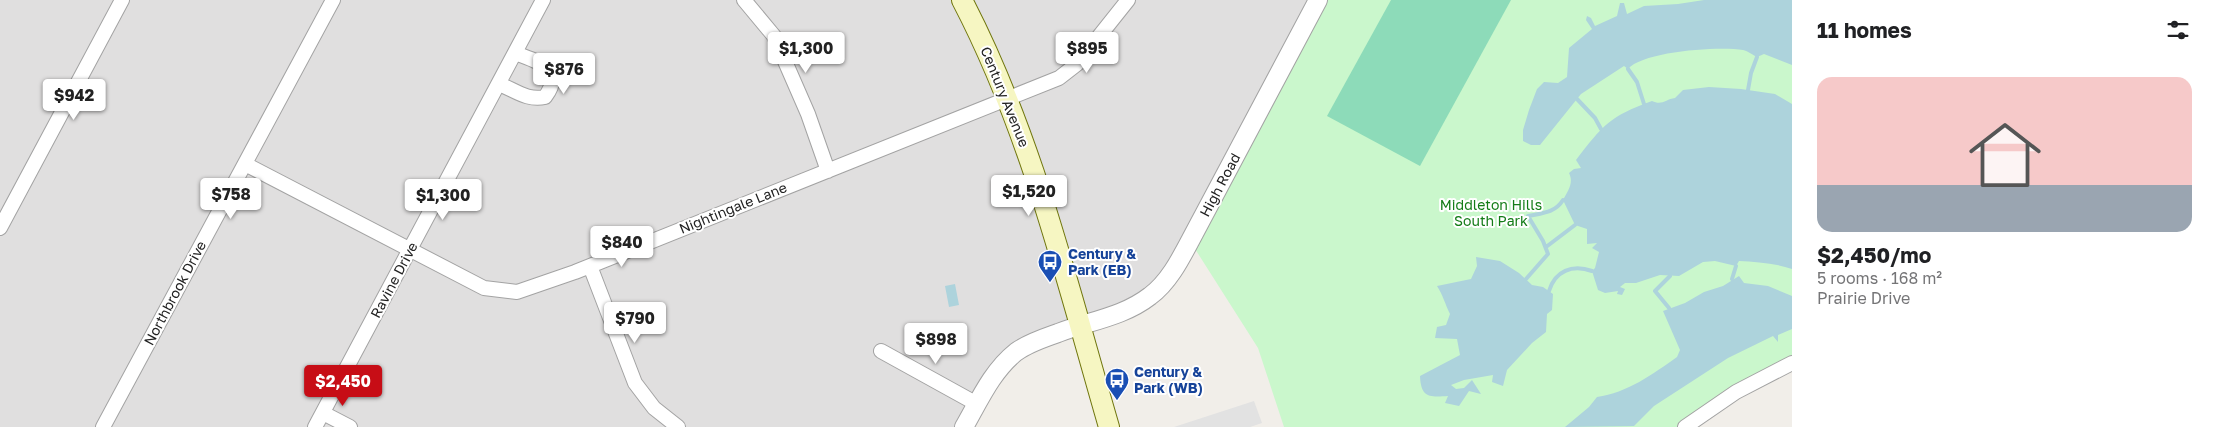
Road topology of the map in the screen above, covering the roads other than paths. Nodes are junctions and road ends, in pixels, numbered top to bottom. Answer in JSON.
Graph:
{"nodes":[{"id":1,"x":122,"y":0,"type":"edge"},
{"id":2,"x":332,"y":0,"type":"edge"},
{"id":3,"x":543,"y":0,"type":"edge"},
{"id":4,"x":744,"y":0,"type":"edge"},
{"id":5,"x":962,"y":0,"type":"edge"},
{"id":6,"x":1128,"y":0,"type":"edge"},
{"id":7,"x":1318,"y":0,"type":"edge"},
{"id":8,"x":515,"y":53,"type":"junction"},
{"id":9,"x":499,"y":84,"type":"junction"},
{"id":10,"x":1007,"y":99,"type":"junction"},
{"id":11,"x":245,"y":164,"type":"junction"},
{"id":12,"x":828,"y":171,"type":"junction"},
{"id":13,"x":0,"y":228,"type":"edge"},
{"id":14,"x":410,"y":252,"type":"junction"},
{"id":15,"x":590,"y":266,"type":"junction"},
{"id":16,"x":1079,"y":326,"type":"junction"},
{"id":17,"x":881,"y":351,"type":"dead end"},
{"id":18,"x":1792,"y":363,"type":"edge"},
{"id":19,"x":977,"y":404,"type":"junction"},
{"id":20,"x":323,"y":413,"type":"junction"},
{"id":21,"x":1690,"y":426,"type":"edge"},
{"id":22,"x":103,"y":427,"type":"edge"},
{"id":23,"x":315,"y":427,"type":"edge"},
{"id":24,"x":350,"y":427,"type":"edge"},
{"id":25,"x":678,"y":427,"type":"edge"},
{"id":26,"x":964,"y":427,"type":"edge"},
{"id":27,"x":1109,"y":427,"type":"edge"}],
"edges":[{"from":1,"to":13,"type":"street"},
{"from":2,"to":11,"type":"street","name":"Northbrook Drive"},
{"from":3,"to":8,"type":"street","name":"Ravine Drive"},
{"from":4,"to":12,"type":"street"},
{"from":5,"to":10,"type":"main road","name":"Century Avenue"},
{"from":6,"to":10,"type":"street","name":"Nightingale Lane"},
{"from":7,"to":16,"type":"street","name":"High Road"},
{"from":8,"to":9,"type":"street","name":"Ravine Drive"},
{"from":8,"to":9,"type":"street"},
{"from":9,"to":14,"type":"street","name":"Ravine Drive"},
{"from":10,"to":12,"type":"street","name":"Nightingale Lane"},
{"from":10,"to":16,"type":"main road","name":"Century Avenue"},
{"from":11,"to":14,"type":"street","name":"Nightingale Lane"},
{"from":11,"to":22,"type":"street","name":"Northbrook Drive"},
{"from":12,"to":15,"type":"street","name":"Nightingale Lane"},
{"from":14,"to":15,"type":"street","name":"Nightingale Lane"},
{"from":14,"to":20,"type":"street","name":"Ravine Drive"},
{"from":15,"to":25,"type":"street"},
{"from":16,"to":19,"type":"street","name":"High Road"},
{"from":16,"to":27,"type":"main road","name":"Century Avenue"},
{"from":17,"to":19,"type":"street"},
{"from":18,"to":21,"type":"street"},
{"from":19,"to":26,"type":"street","name":"High Road"},
{"from":20,"to":23,"type":"street","name":"Ravine Drive"},
{"from":20,"to":24,"type":"street"}]}
